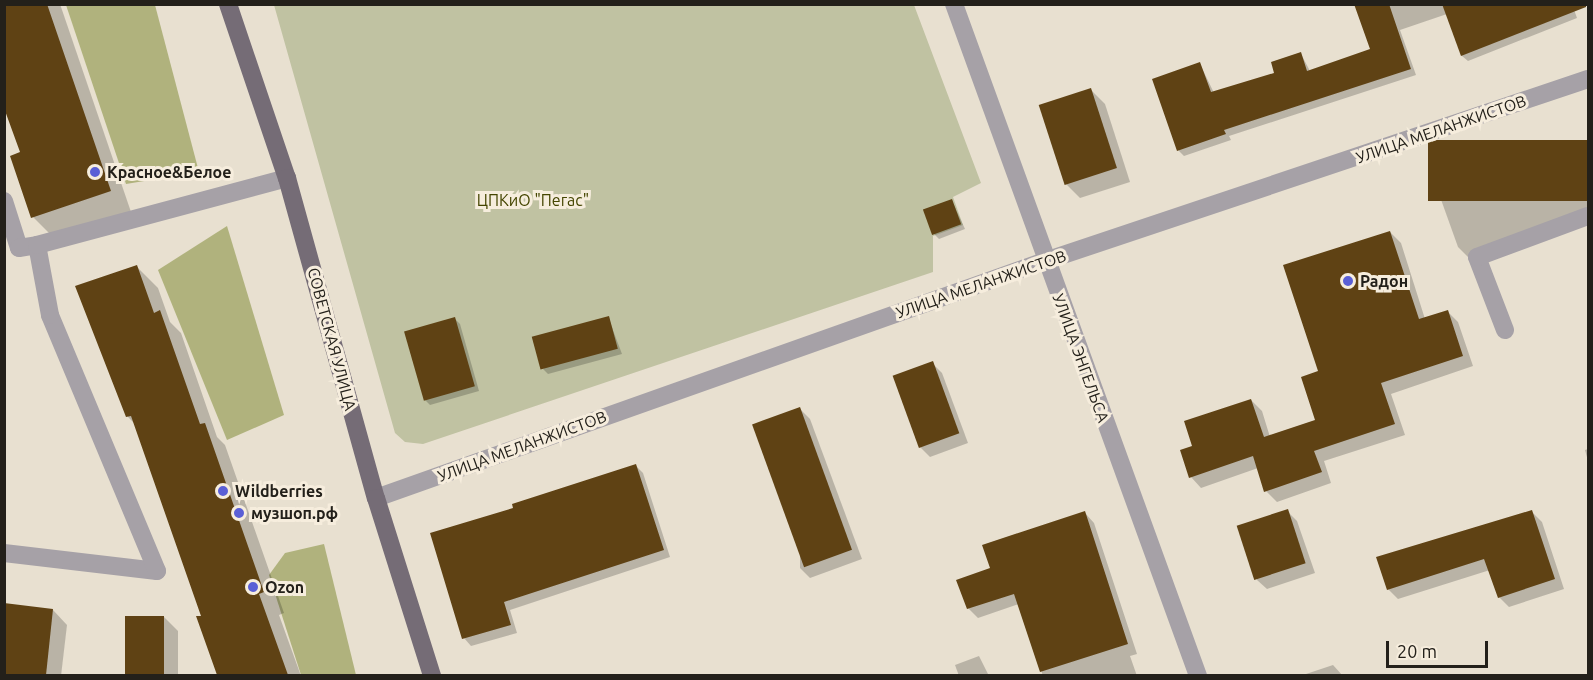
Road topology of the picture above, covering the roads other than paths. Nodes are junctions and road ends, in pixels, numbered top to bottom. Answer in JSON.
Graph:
{"nodes":[{"id":1,"x":228,"y":4,"type":"edge"},
{"id":2,"x":954,"y":4,"type":"edge"},
{"id":3,"x":1588,"y":79,"type":"edge"},
{"id":4,"x":287,"y":178,"type":"junction"},
{"id":5,"x":4,"y":201,"type":"edge"},
{"id":6,"x":1588,"y":216,"type":"edge"},
{"id":7,"x":37,"y":245,"type":"junction"},
{"id":8,"x":1045,"y":261,"type":"junction"},
{"id":9,"x":1505,"y":330,"type":"dead end"},
{"id":10,"x":376,"y":498,"type":"junction"},
{"id":11,"x":4,"y":553,"type":"edge"},
{"id":12,"x":432,"y":675,"type":"edge"},
{"id":13,"x":1198,"y":675,"type":"edge"}],
"edges":[{"from":1,"to":4,"type":"main road","name":"СОВЕТСКАЯ УЛИЦА"},
{"from":2,"to":8,"type":"street","name":"УЛИЦА ЭНГЕЛЬСА"},
{"from":3,"to":8,"type":"street","name":"УЛИЦА МЕЛАНЖИСТОВ"},
{"from":4,"to":7,"type":"street"},
{"from":4,"to":10,"type":"main road","name":"СОВЕТСКАЯ УЛИЦА"},
{"from":5,"to":7,"type":"street"},
{"from":6,"to":9,"type":"street"},
{"from":7,"to":11,"type":"street"},
{"from":8,"to":10,"type":"street","name":"УЛИЦА МЕЛАНЖИСТОВ"},
{"from":8,"to":13,"type":"street","name":"УЛИЦА ЭНГЕЛЬСА"},
{"from":10,"to":12,"type":"main road","name":"СОВЕТСКАЯ УЛИЦА"}]}
